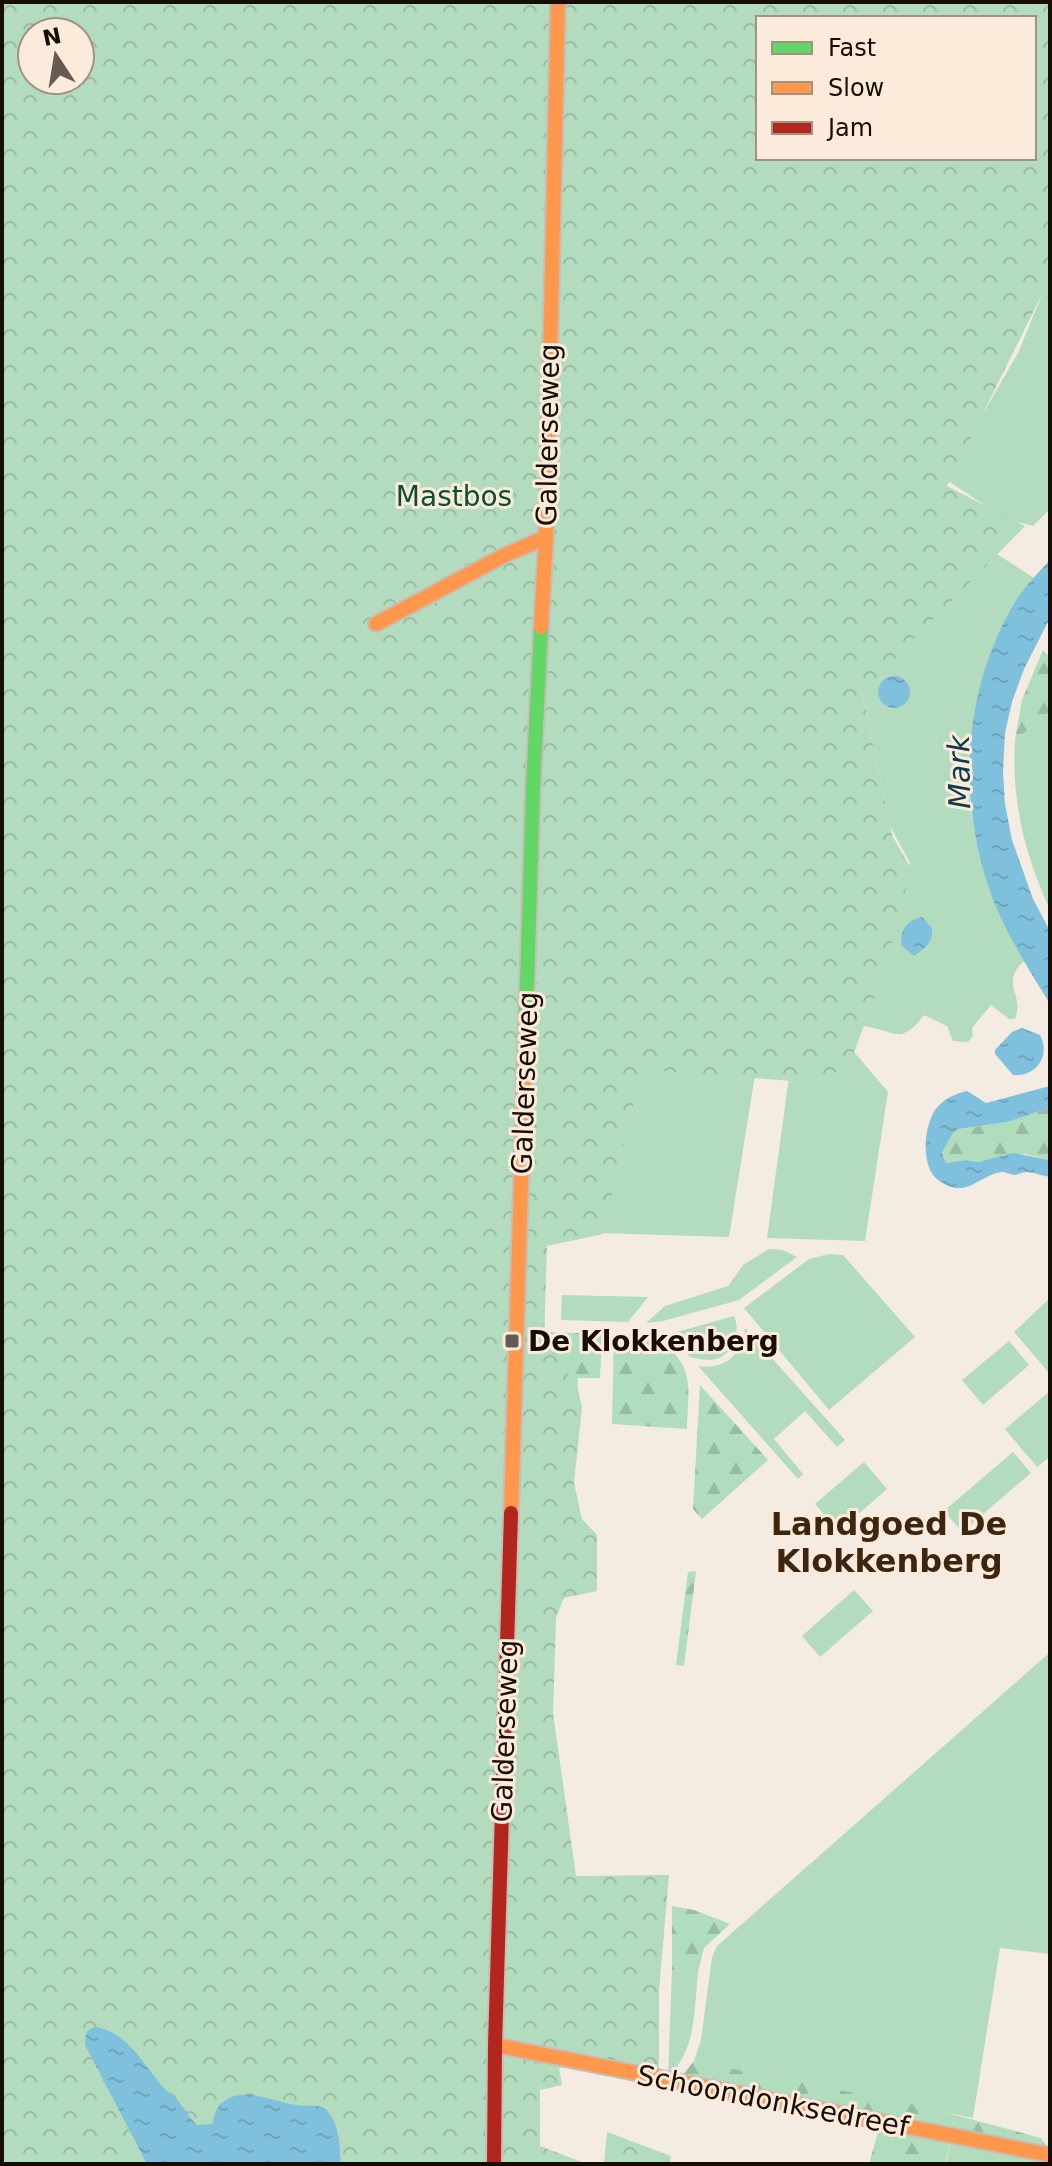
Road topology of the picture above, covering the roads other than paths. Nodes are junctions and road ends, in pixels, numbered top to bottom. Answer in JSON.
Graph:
{"nodes":[{"id":1,"x":558,"y":2,"type":"edge"},
{"id":2,"x":546,"y":537,"type":"junction"},
{"id":3,"x":376,"y":624,"type":"dead end"},
{"id":4,"x":495,"y":2045,"type":"junction"},
{"id":5,"x":1050,"y":2155,"type":"edge"},
{"id":6,"x":494,"y":2164,"type":"edge"}],
"edges":[{"from":1,"to":2,"type":"street","name":"Galderseweg"},
{"from":2,"to":3,"type":"street"},
{"from":2,"to":4,"type":"street","name":"Galderseweg"},
{"from":4,"to":5,"type":"street","name":"Schoondonksedreef"},
{"from":4,"to":6,"type":"street","name":"Galderseweg"}]}
